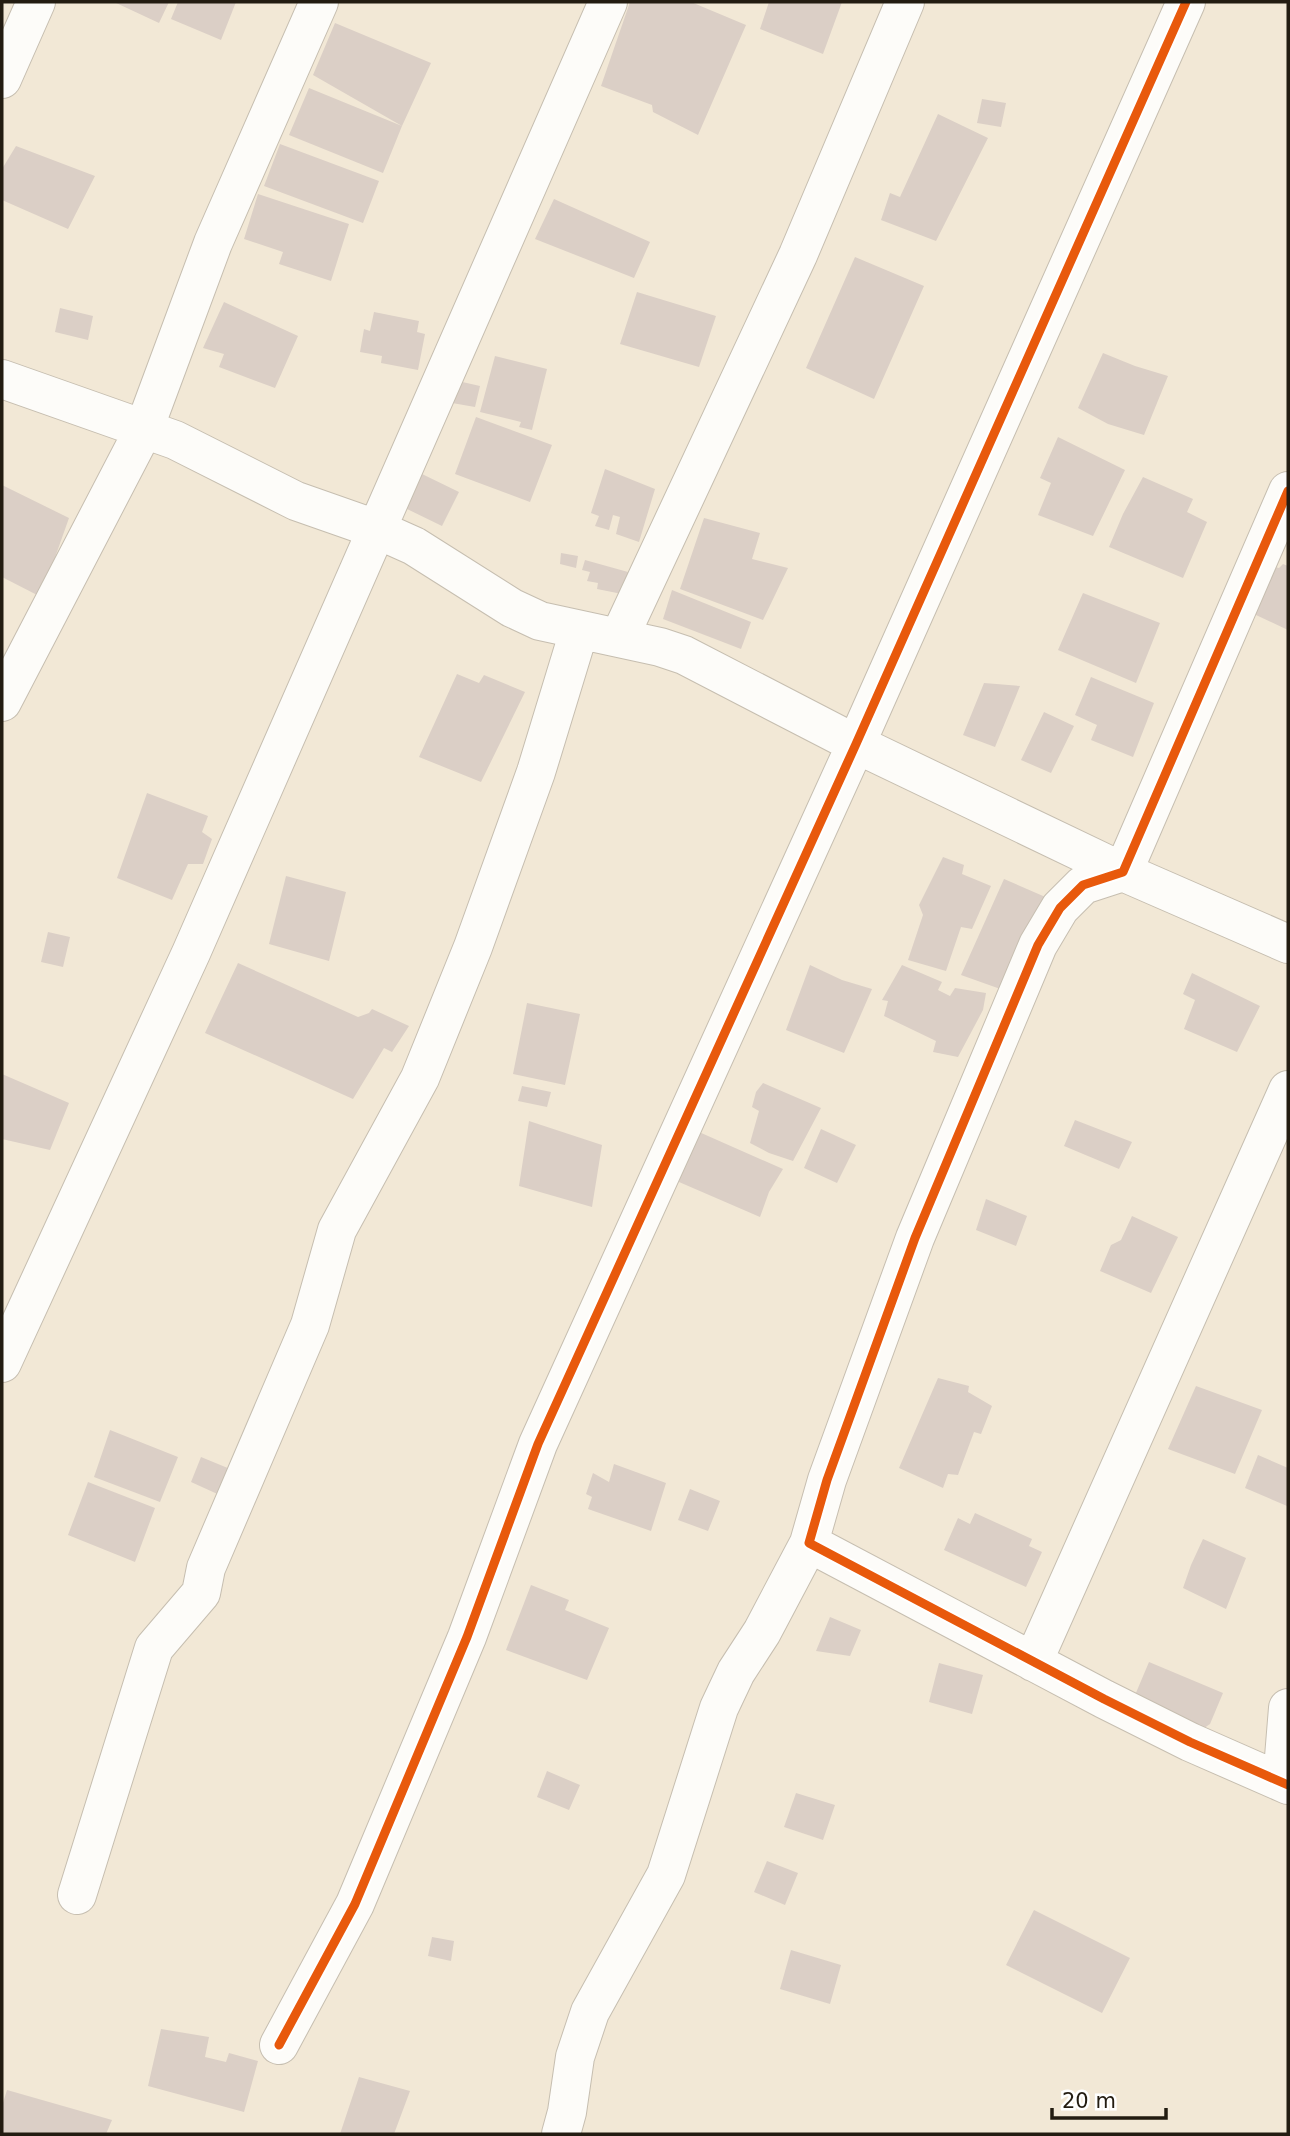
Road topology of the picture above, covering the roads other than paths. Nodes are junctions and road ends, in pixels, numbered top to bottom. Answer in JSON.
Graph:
{"nodes":[{"id":1,"x":36,"y":2,"type":"edge"},
{"id":2,"x":319,"y":2,"type":"edge"},
{"id":3,"x":608,"y":2,"type":"edge"},
{"id":4,"x":905,"y":2,"type":"edge"},
{"id":5,"x":1186,"y":2,"type":"edge"},
{"id":6,"x":2,"y":79,"type":"edge"},
{"id":7,"x":2,"y":379,"type":"edge"},
{"id":8,"x":144,"y":429,"type":"junction"},
{"id":9,"x":1288,"y":491,"type":"edge"},
{"id":10,"x":376,"y":530,"type":"junction"},
{"id":11,"x":579,"y":631,"type":"junction"},
{"id":12,"x":619,"y":638,"type":"junction"},
{"id":13,"x":2,"y":702,"type":"edge"},
{"id":14,"x":856,"y":744,"type":"junction"},
{"id":15,"x":1123,"y":872,"type":"junction"},
{"id":16,"x":1288,"y":944,"type":"edge"},
{"id":17,"x":1288,"y":1090,"type":"edge"},
{"id":18,"x":2,"y":1363,"type":"edge"},
{"id":19,"x":809,"y":1543,"type":"junction"},
{"id":20,"x":1033,"y":1662,"type":"junction"},
{"id":21,"x":1288,"y":1707,"type":"edge"},
{"id":22,"x":1285,"y":1784,"type":"edge"},
{"id":23,"x":77,"y":1895,"type":"dead end"},
{"id":24,"x":279,"y":2045,"type":"dead end"},
{"id":25,"x":561,"y":2134,"type":"edge"}],
"edges":[{"from":1,"to":6,"type":"street"},
{"from":2,"to":8,"type":"street"},
{"from":3,"to":10,"type":"street"},
{"from":4,"to":12,"type":"street"},
{"from":5,"to":14,"type":"street"},
{"from":7,"to":8,"type":"street"},
{"from":8,"to":10,"type":"street"},
{"from":8,"to":13,"type":"street"},
{"from":9,"to":15,"type":"street"},
{"from":10,"to":11,"type":"street"},
{"from":10,"to":18,"type":"street"},
{"from":11,"to":12,"type":"street"},
{"from":11,"to":23,"type":"street"},
{"from":12,"to":14,"type":"street"},
{"from":14,"to":15,"type":"street"},
{"from":14,"to":24,"type":"street"},
{"from":15,"to":16,"type":"street"},
{"from":15,"to":19,"type":"street"},
{"from":17,"to":20,"type":"street"},
{"from":19,"to":20,"type":"street"},
{"from":19,"to":25,"type":"street"},
{"from":20,"to":22,"type":"street"},
{"from":21,"to":22,"type":"street"}]}
